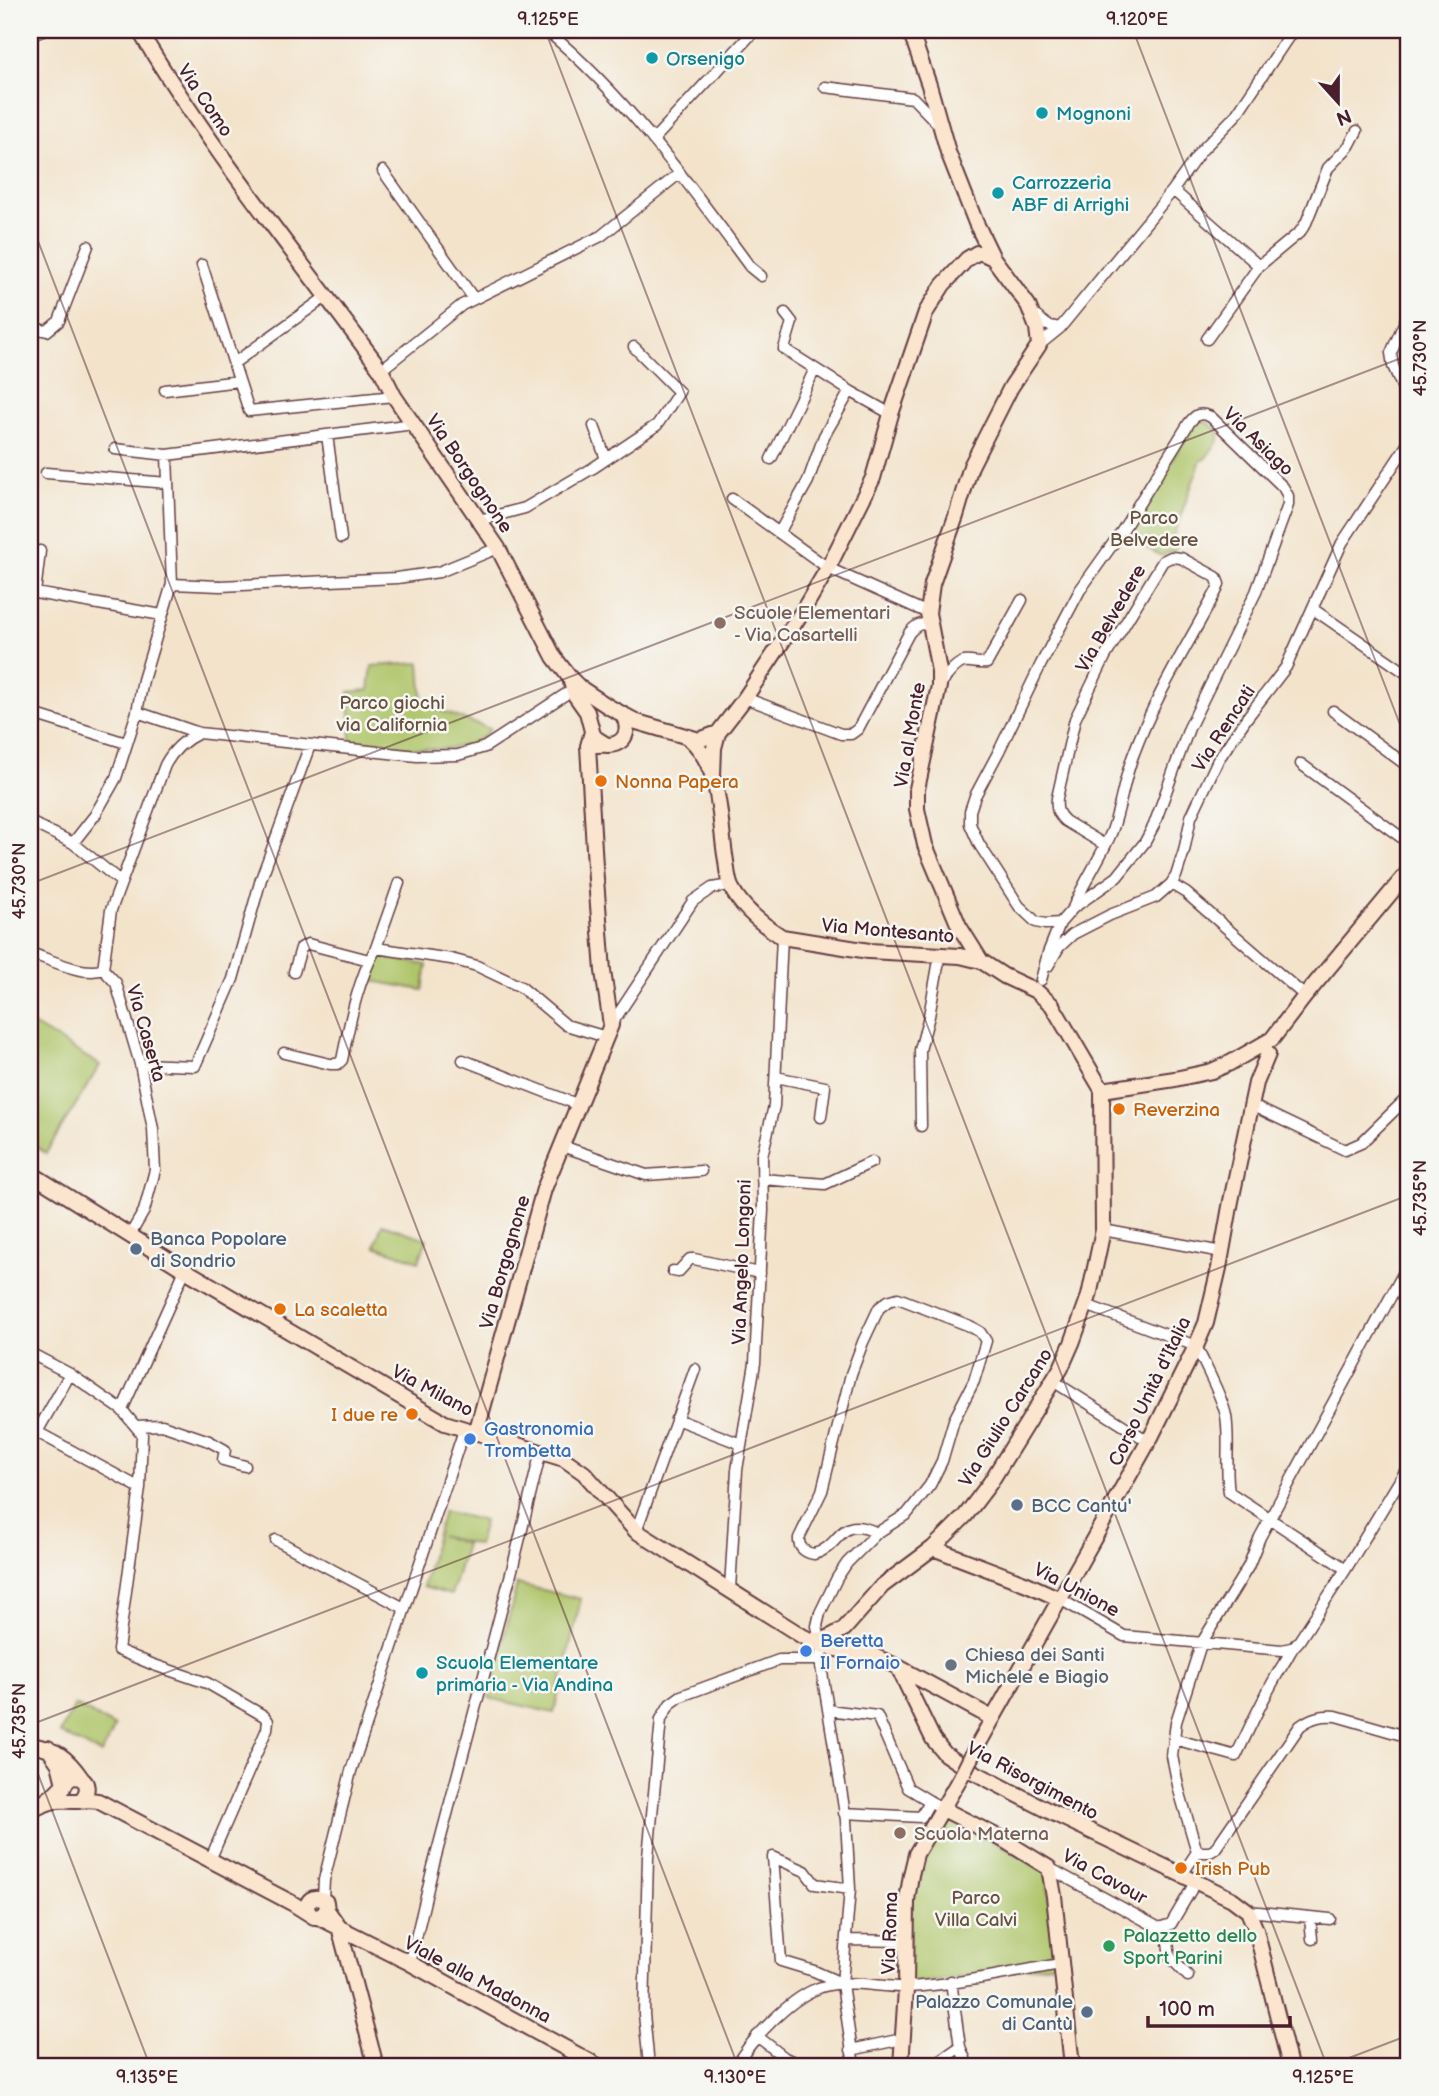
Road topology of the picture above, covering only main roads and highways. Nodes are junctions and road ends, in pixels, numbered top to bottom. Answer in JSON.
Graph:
{"nodes":[{"id":1,"x":139,"y":30,"type":"edge"},
{"id":2,"x":910,"y":30,"type":"edge"},
{"id":3,"x":245,"y":190,"type":"joint"},
{"id":4,"x":976,"y":223,"type":"junction"},
{"id":5,"x":972,"y":256,"type":"junction"},
{"id":6,"x":993,"y":258,"type":"junction"},
{"id":7,"x":573,"y":690,"type":"junction"},
{"id":8,"x":618,"y":712,"type":"junction"},
{"id":9,"x":656,"y":728,"type":"junction"},
{"id":10,"x":592,"y":730,"type":"junction"},
{"id":11,"x":718,"y":733,"type":"junction"},
{"id":12,"x":625,"y":736,"type":"junction"},
{"id":13,"x":689,"y":738,"type":"junction"},
{"id":14,"x":605,"y":744,"type":"junction"},
{"id":15,"x":588,"y":753,"type":"junction"},
{"id":16,"x":713,"y":775,"type":"junction"},
{"id":17,"x":1409,"y":872,"type":"edge"},
{"id":18,"x":967,"y":950,"type":"junction"},
{"id":19,"x":1271,"y":1046,"type":"junction"},
{"id":20,"x":1102,"y":1090,"type":"junction"},
{"id":21,"x":30,"y":1173,"type":"edge"},
{"id":22,"x":470,"y":1432,"type":"junction"},
{"id":23,"x":933,"y":1548,"type":"junction"},
{"id":24,"x":1060,"y":1599,"type":"junction"},
{"id":25,"x":844,"y":1629,"type":"junction"},
{"id":26,"x":818,"y":1647,"type":"junction"},
{"id":27,"x":878,"y":1658,"type":"junction"},
{"id":28,"x":898,"y":1667,"type":"junction"},
{"id":29,"x":992,"y":1718,"type":"junction"},
{"id":30,"x":30,"y":1745,"type":"edge"},
{"id":31,"x":48,"y":1748,"type":"junction"},
{"id":32,"x":970,"y":1759,"type":"joint"},
{"id":33,"x":83,"y":1780,"type":"junction"},
{"id":34,"x":64,"y":1784,"type":"junction"},
{"id":35,"x":76,"y":1800,"type":"junction"},
{"id":36,"x":107,"y":1805,"type":"junction"},
{"id":37,"x":937,"y":1805,"type":"junction"},
{"id":38,"x":34,"y":1810,"type":"edge"},
{"id":39,"x":339,"y":1927,"type":"junction"},
{"id":40,"x":361,"y":1939,"type":"junction"},
{"id":41,"x":344,"y":1947,"type":"junction"},
{"id":42,"x":376,"y":2066,"type":"edge"},
{"id":43,"x":598,"y":2066,"type":"edge"},
{"id":44,"x":901,"y":2066,"type":"edge"},
{"id":45,"x":1072,"y":2066,"type":"edge"},
{"id":46,"x":1290,"y":2066,"type":"edge"}],
"edges":[{"from":1,"to":3,"type":"main road","name":"Via Como"},
{"from":2,"to":4,"type":"main road"},
{"from":3,"to":7,"type":"main road","name":"Via Borgognone"},
{"from":4,"to":5,"type":"main road"},
{"from":4,"to":6,"type":"main road"},
{"from":5,"to":6,"type":"main road"},
{"from":5,"to":11,"type":"main road"},
{"from":6,"to":18,"type":"main road","name":"Via al Monte"},
{"from":7,"to":8,"type":"main road","name":"Via Borgognone"},
{"from":7,"to":10,"type":"main road","name":"Via Borgognone"},
{"from":8,"to":9,"type":"main road","name":"Via Borgognone"},
{"from":8,"to":10,"type":"main road"},
{"from":8,"to":12,"type":"main road"},
{"from":9,"to":12,"type":"main road"},
{"from":9,"to":13,"type":"main road","name":"Via Borgognone"},
{"from":10,"to":14,"type":"main road"},
{"from":10,"to":15,"type":"main road","name":"Via Borgognone"},
{"from":11,"to":13,"type":"main road"},
{"from":11,"to":16,"type":"main road"},
{"from":12,"to":14,"type":"main road"},
{"from":13,"to":16,"type":"main road"},
{"from":14,"to":15,"type":"main road"},
{"from":15,"to":22,"type":"main road","name":"Via Borgognone"},
{"from":16,"to":18,"type":"main road","name":"Via Montesanto"},
{"from":17,"to":19,"type":"main road"},
{"from":18,"to":20,"type":"main road","name":"Via al Monte"},
{"from":19,"to":20,"type":"main road"},
{"from":19,"to":24,"type":"main road","name":"Corso Unità d'Italia"},
{"from":20,"to":23,"type":"main road","name":"Via Giulio Carcano"},
{"from":21,"to":22,"type":"main road","name":"Via Milano"},
{"from":22,"to":26,"type":"main road","name":"Via Milano"},
{"from":23,"to":24,"type":"main road","name":"Via Unione"},
{"from":23,"to":25,"type":"main road","name":"Via Giulio Carcano"},
{"from":24,"to":29,"type":"main road","name":"Corso Unità d'Italia"},
{"from":25,"to":26,"type":"main road"},
{"from":25,"to":27,"type":"main road"},
{"from":26,"to":27,"type":"main road","name":"Via Milano"},
{"from":27,"to":28,"type":"main road"},
{"from":28,"to":29,"type":"main road"},
{"from":28,"to":46,"type":"main road","name":"Via Risorgimento"},
{"from":29,"to":32,"type":"main road","name":"Corso Unità d'Italia"},
{"from":30,"to":31,"type":"main road"},
{"from":31,"to":33,"type":"main road"},
{"from":31,"to":34,"type":"main road"},
{"from":32,"to":37,"type":"main road","name":"Via Roma","bridge":true},
{"from":33,"to":34,"type":"main road"},
{"from":33,"to":35,"type":"main road"},
{"from":33,"to":36,"type":"main road"},
{"from":34,"to":35,"type":"main road"},
{"from":34,"to":38,"type":"main road"},
{"from":35,"to":36,"type":"main road"},
{"from":35,"to":38,"type":"main road"},
{"from":36,"to":39,"type":"main road","name":"Viale alla Madonna"},
{"from":37,"to":44,"type":"main road","name":"Via Roma"},
{"from":37,"to":45,"type":"main road","name":"Via Cavour"},
{"from":39,"to":40,"type":"main road","name":"Viale alla Madonna"},
{"from":39,"to":41,"type":"main road"},
{"from":40,"to":41,"type":"main road"},
{"from":40,"to":43,"type":"main road","name":"Viale alla Madonna"},
{"from":41,"to":42,"type":"main road"}]}
